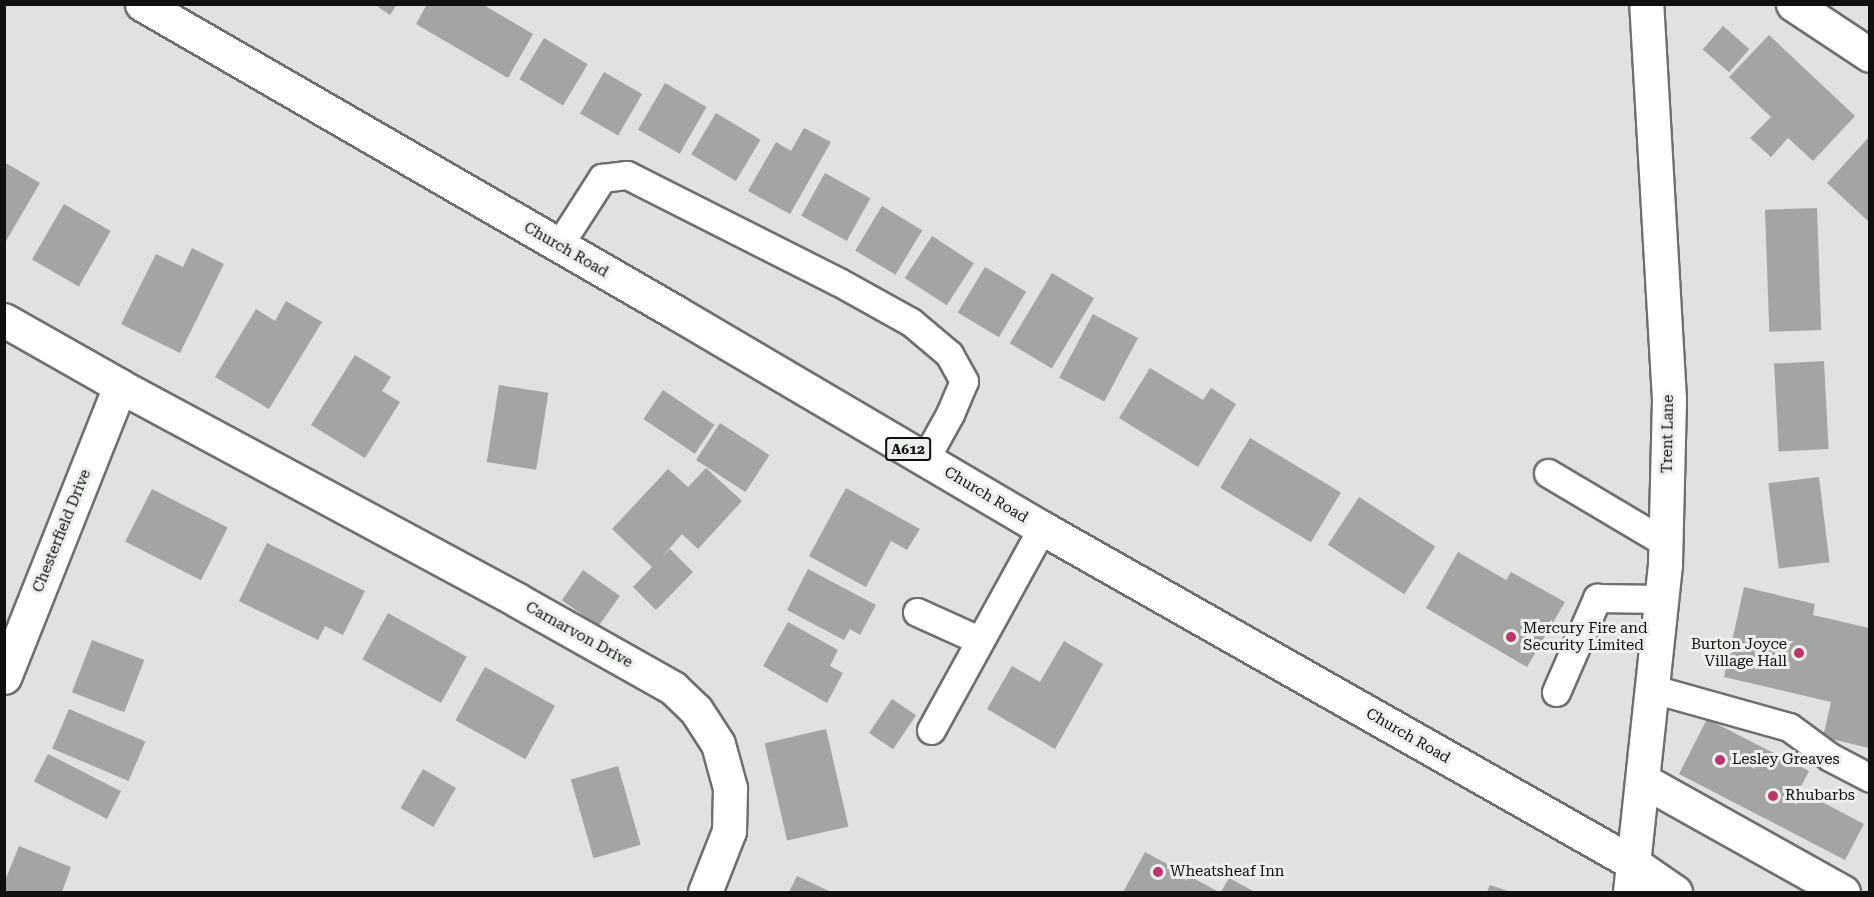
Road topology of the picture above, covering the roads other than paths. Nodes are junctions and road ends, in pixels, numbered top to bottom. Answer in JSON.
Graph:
{"nodes":[{"id":1,"x":142,"y":4,"type":"edge"},
{"id":2,"x":1793,"y":4,"type":"edge"},
{"id":3,"x":1647,"y":6,"type":"edge"},
{"id":4,"x":1869,"y":55,"type":"edge"},
{"id":5,"x":559,"y":245,"type":"junction"},
{"id":6,"x":4,"y":320,"type":"edge"},
{"id":7,"x":120,"y":386,"type":"junction"},
{"id":8,"x":924,"y":459,"type":"junction"},
{"id":9,"x":1548,"y":474,"type":"dead end"},
{"id":10,"x":1042,"y":528,"type":"junction"},
{"id":11,"x":1666,"y":543,"type":"junction"},
{"id":12,"x":1662,"y":599,"type":"junction"},
{"id":13,"x":917,"y":612,"type":"dead end"},
{"id":14,"x":979,"y":640,"type":"junction"},
{"id":15,"x":4,"y":677,"type":"edge"},
{"id":16,"x":1653,"y":689,"type":"junction"},
{"id":17,"x":1556,"y":692,"type":"dead end"},
{"id":18,"x":931,"y":730,"type":"dead end"},
{"id":19,"x":1869,"y":778,"type":"edge"},
{"id":20,"x":1644,"y":781,"type":"junction"},
{"id":21,"x":1632,"y":878,"type":"edge"},
{"id":22,"x":705,"y":892,"type":"edge"},
{"id":23,"x":1676,"y":892,"type":"edge"},
{"id":24,"x":1843,"y":892,"type":"edge"}],
"edges":[{"from":1,"to":5,"type":"street","name":"Church Road","number":"A612"},
{"from":2,"to":4,"type":"street"},
{"from":3,"to":11,"type":"street","name":"Trent Lane"},
{"from":5,"to":8,"type":"street","name":"Church Road","number":"A612"},
{"from":5,"to":8,"type":"lane"},
{"from":6,"to":7,"type":"street"},
{"from":7,"to":15,"type":"street","name":"Chesterfield Drive"},
{"from":7,"to":22,"type":"street","name":"Carnarvon Drive"},
{"from":8,"to":10,"type":"street","name":"Church Road","number":"A612"},
{"from":9,"to":11,"type":"lane"},
{"from":10,"to":14,"type":"lane"},
{"from":10,"to":21,"type":"street","name":"Church Road","number":"A612"},
{"from":11,"to":12,"type":"street","name":"Trent Lane"},
{"from":12,"to":16,"type":"street","name":"Trent Lane"},
{"from":12,"to":17,"type":"lane"},
{"from":13,"to":14,"type":"lane"},
{"from":14,"to":18,"type":"lane"},
{"from":16,"to":19,"type":"lane"},
{"from":16,"to":20,"type":"street","name":"Trent Lane"},
{"from":20,"to":21,"type":"street","name":"Trent Lane"},
{"from":20,"to":24,"type":"street"},
{"from":21,"to":23,"type":"street","name":"Church Road","number":"A612"}]}
